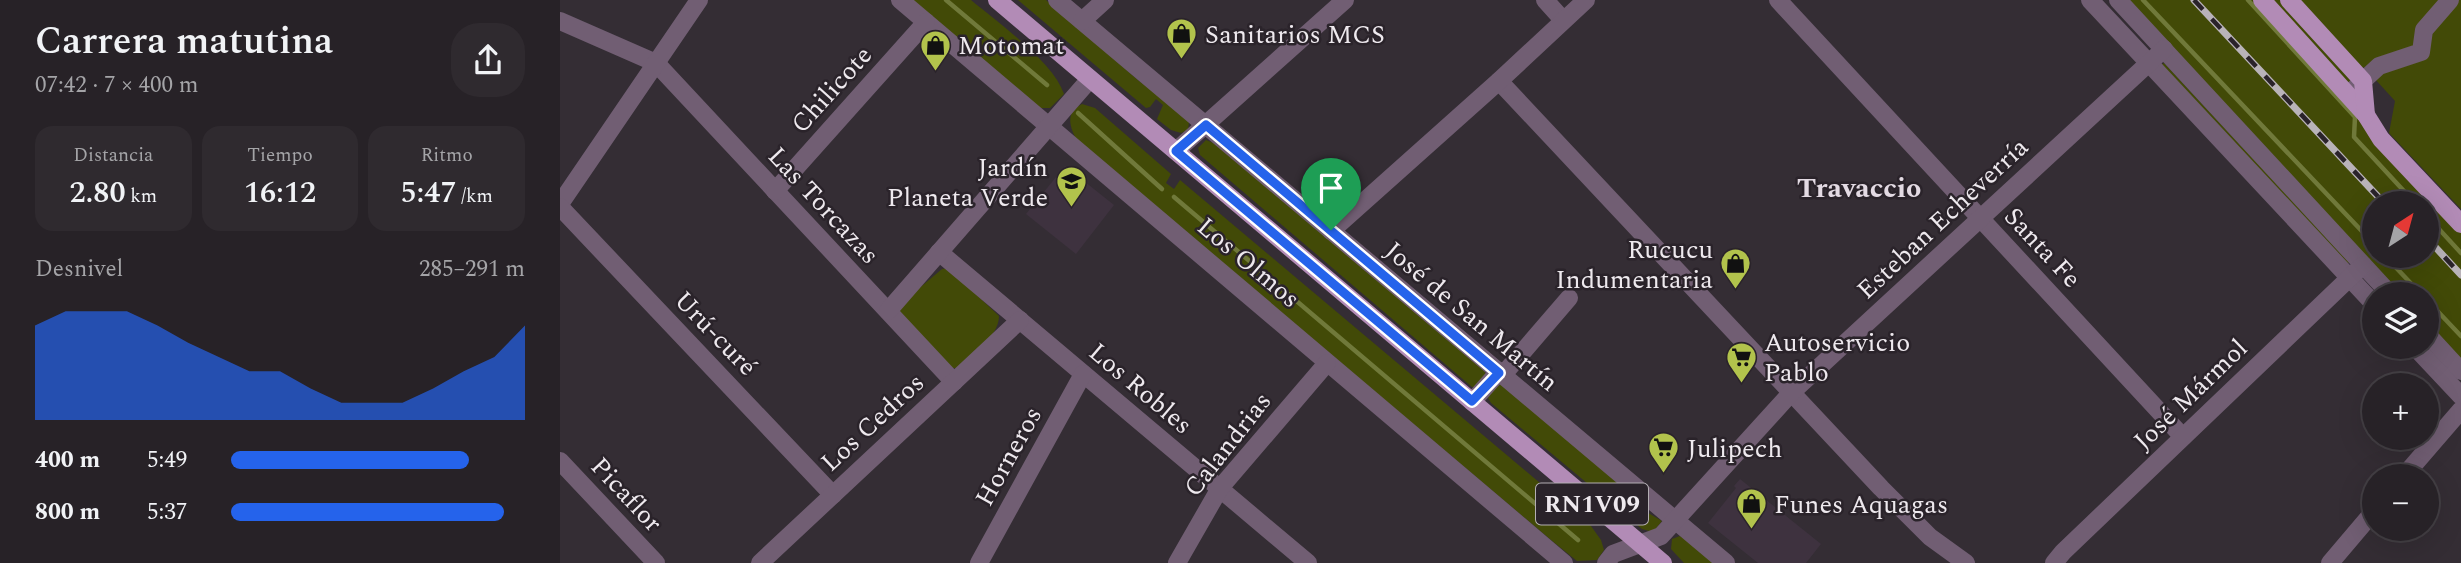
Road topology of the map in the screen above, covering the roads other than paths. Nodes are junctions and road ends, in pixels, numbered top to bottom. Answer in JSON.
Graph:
{"nodes":[{"id":1,"x":699,"y":0,"type":"edge"},
{"id":2,"x":900,"y":0,"type":"edge"},
{"id":3,"x":997,"y":0,"type":"edge"},
{"id":4,"x":1057,"y":0,"type":"edge"},
{"id":5,"x":1105,"y":0,"type":"edge"},
{"id":6,"x":1345,"y":0,"type":"edge"},
{"id":7,"x":1545,"y":0,"type":"edge"},
{"id":8,"x":1586,"y":0,"type":"edge"},
{"id":9,"x":1778,"y":0,"type":"edge"},
{"id":10,"x":2090,"y":0,"type":"edge"},
{"id":11,"x":2118,"y":0,"type":"edge"},
{"id":12,"x":2262,"y":0,"type":"edge"},
{"id":13,"x":2289,"y":0,"type":"edge"},
{"id":14,"x":2450,"y":0,"type":"edge"},
{"id":15,"x":1563,"y":20,"type":"junction"},
{"id":16,"x":560,"y":21,"type":"edge"},
{"id":17,"x":1082,"y":21,"type":"junction"},
{"id":18,"x":926,"y":22,"type":"junction"},
{"id":19,"x":2323,"y":37,"type":"junction"},
{"id":20,"x":2164,"y":49,"type":"junction"},
{"id":21,"x":2308,"y":51,"type":"junction"},
{"id":22,"x":656,"y":63,"type":"junction"},
{"id":23,"x":2149,"y":63,"type":"junction"},
{"id":24,"x":1090,"y":79,"type":"junction"},
{"id":25,"x":1499,"y":81,"type":"junction"},
{"id":26,"x":2363,"y":81,"type":"junction"},
{"id":27,"x":2347,"y":95,"type":"junction"},
{"id":28,"x":2366,"y":115,"type":"junction"},
{"id":29,"x":1206,"y":125,"type":"junction"},
{"id":30,"x":1048,"y":127,"type":"junction"},
{"id":31,"x":1176,"y":151,"type":"junction"},
{"id":32,"x":775,"y":191,"type":"junction"},
{"id":33,"x":560,"y":206,"type":"edge"},
{"id":34,"x":1980,"y":218,"type":"junction"},
{"id":35,"x":2461,"y":224,"type":"edge"},
{"id":36,"x":1331,"y":230,"type":"junction"},
{"id":37,"x":939,"y":253,"type":"junction"},
{"id":38,"x":2362,"y":264,"type":"edge"},
{"id":39,"x":2362,"y":266,"type":"edge"},
{"id":40,"x":2366,"y":268,"type":"edge"},
{"id":41,"x":2350,"y":278,"type":"junction"},
{"id":42,"x":2379,"y":282,"type":"edge"},
{"id":43,"x":2362,"y":291,"type":"edge"},
{"id":44,"x":1569,"y":298,"type":"dead end"},
{"id":45,"x":888,"y":311,"type":"junction"},
{"id":46,"x":1020,"y":320,"type":"junction"},
{"id":47,"x":2439,"y":347,"type":"edge"},
{"id":48,"x":2426,"y":359,"type":"edge"},
{"id":49,"x":1327,"y":363,"type":"junction"},
{"id":50,"x":2461,"y":371,"type":"edge"},
{"id":51,"x":1499,"y":373,"type":"junction"},
{"id":52,"x":1083,"y":374,"type":"junction"},
{"id":53,"x":954,"y":382,"type":"junction"},
{"id":54,"x":1791,"y":393,"type":"junction"},
{"id":55,"x":2461,"y":396,"type":"edge"},
{"id":56,"x":1472,"y":401,"type":"junction"},
{"id":57,"x":2461,"y":410,"type":"edge"},
{"id":58,"x":2183,"y":437,"type":"junction"},
{"id":59,"x":560,"y":461,"type":"edge"},
{"id":60,"x":2414,"y":464,"type":"edge"},
{"id":61,"x":1220,"y":488,"type":"junction"},
{"id":62,"x":833,"y":495,"type":"junction"},
{"id":63,"x":1676,"y":521,"type":"junction"},
{"id":64,"x":2362,"y":525,"type":"edge"},
{"id":65,"x":1640,"y":544,"type":"junction"},
{"id":66,"x":656,"y":563,"type":"edge"},
{"id":67,"x":760,"y":563,"type":"edge"},
{"id":68,"x":979,"y":563,"type":"edge"},
{"id":69,"x":1177,"y":563,"type":"edge"},
{"id":70,"x":1308,"y":563,"type":"edge"},
{"id":71,"x":1564,"y":563,"type":"edge"},
{"id":72,"x":1606,"y":563,"type":"edge"},
{"id":73,"x":1663,"y":563,"type":"edge"},
{"id":74,"x":1726,"y":563,"type":"edge"},
{"id":75,"x":1966,"y":563,"type":"edge"},
{"id":76,"x":2054,"y":563,"type":"edge"},
{"id":77,"x":2329,"y":563,"type":"edge"}],
"edges":[{"from":1,"to":22,"type":"street"},
{"from":2,"to":18,"type":"street","name":"Los Olmos"},
{"from":3,"to":24,"type":"main road","number":"RN1V09"},
{"from":4,"to":17,"type":"street","name":"José de San Martín"},
{"from":5,"to":17,"type":"street"},
{"from":6,"to":29,"type":"street"},
{"from":7,"to":15,"type":"street"},
{"from":8,"to":15,"type":"street"},
{"from":9,"to":34,"type":"street","name":"Santa Fe"},
{"from":10,"to":23,"type":"street"},
{"from":11,"to":20,"type":"street"},
{"from":12,"to":21,"type":"main road"},
{"from":13,"to":19,"type":"main road"},
{"from":14,"to":26,"type":"street"},
{"from":15,"to":25,"type":"street"},
{"from":16,"to":22,"type":"street"},
{"from":17,"to":29,"type":"street","name":"José de San Martín"},
{"from":18,"to":30,"type":"street","name":"Los Olmos"},
{"from":18,"to":32,"type":"street","name":"Chilicote"},
{"from":19,"to":21,"type":"main road"},
{"from":19,"to":26,"type":"main road"},
{"from":20,"to":23,"type":"street","name":"Esteban Echeverría"},
{"from":20,"to":38,"type":"street"},
{"from":21,"to":27,"type":"main road"},
{"from":22,"to":32,"type":"street","name":"Las Torcazas"},
{"from":22,"to":33,"type":"street"},
{"from":23,"to":34,"type":"street","name":"Esteban Echeverría"},
{"from":23,"to":41,"type":"street"},
{"from":24,"to":30,"type":"street"},
{"from":24,"to":31,"type":"main road","number":"RN1V09"},
{"from":25,"to":36,"type":"street"},
{"from":25,"to":54,"type":"street"},
{"from":26,"to":27,"type":"street"},
{"from":26,"to":28,"type":"main road"},
{"from":27,"to":28,"type":"main road"},
{"from":28,"to":35,"type":"main road"},
{"from":29,"to":31,"type":"street"},
{"from":29,"to":36,"type":"street","name":"José de San Martín"},
{"from":30,"to":37,"type":"street"},
{"from":30,"to":49,"type":"street","name":"Los Olmos"},
{"from":31,"to":56,"type":"main road","number":"RN1V09"},
{"from":32,"to":45,"type":"street","name":"Las Torcazas"},
{"from":33,"to":62,"type":"street","name":"Urú-curé"},
{"from":34,"to":54,"type":"street","name":"Esteban Echeverría"},
{"from":34,"to":58,"type":"street","name":"Santa Fe"},
{"from":36,"to":51,"type":"street","name":"José de San Martín"},
{"from":37,"to":45,"type":"street"},
{"from":37,"to":46,"type":"street","name":"Los Robles"},
{"from":39,"to":41,"type":"street","name":"José Mármol"},
{"from":40,"to":42,"type":"street"},
{"from":41,"to":43,"type":"street"},
{"from":41,"to":58,"type":"street","name":"José Mármol"},
{"from":44,"to":51,"type":"street"},
{"from":45,"to":53,"type":"street","name":"Las Torcazas"},
{"from":46,"to":52,"type":"street","name":"Los Robles"},
{"from":46,"to":53,"type":"street","name":"Los Cedros"},
{"from":47,"to":50,"type":"street"},
{"from":48,"to":55,"type":"street"},
{"from":49,"to":61,"type":"street","name":"Calandrias"},
{"from":49,"to":71,"type":"street","name":"Los Olmos"},
{"from":51,"to":56,"type":"street"},
{"from":51,"to":63,"type":"street","name":"José de San Martín"},
{"from":52,"to":61,"type":"street","name":"Los Robles"},
{"from":52,"to":68,"type":"street","name":"Horneros"},
{"from":53,"to":62,"type":"street","name":"Los Cedros"},
{"from":54,"to":63,"type":"street","name":"Esteban Echeverría"},
{"from":54,"to":75,"type":"street"},
{"from":56,"to":65,"type":"main road","number":"RN1V09"},
{"from":57,"to":60,"type":"street"},
{"from":58,"to":76,"type":"street","name":"José Mármol"},
{"from":59,"to":66,"type":"street","name":"Picaflor"},
{"from":61,"to":69,"type":"street","name":"Calandrias"},
{"from":61,"to":70,"type":"street","name":"Los Robles"},
{"from":62,"to":67,"type":"street","name":"Los Cedros"},
{"from":63,"to":65,"type":"street","name":"Esteban Echeverría"},
{"from":63,"to":74,"type":"street","name":"José de San Martín"},
{"from":64,"to":77,"type":"street"},
{"from":65,"to":72,"type":"street","name":"Esteban Echeverría"},
{"from":65,"to":73,"type":"main road","number":"RN1V09"}]}
